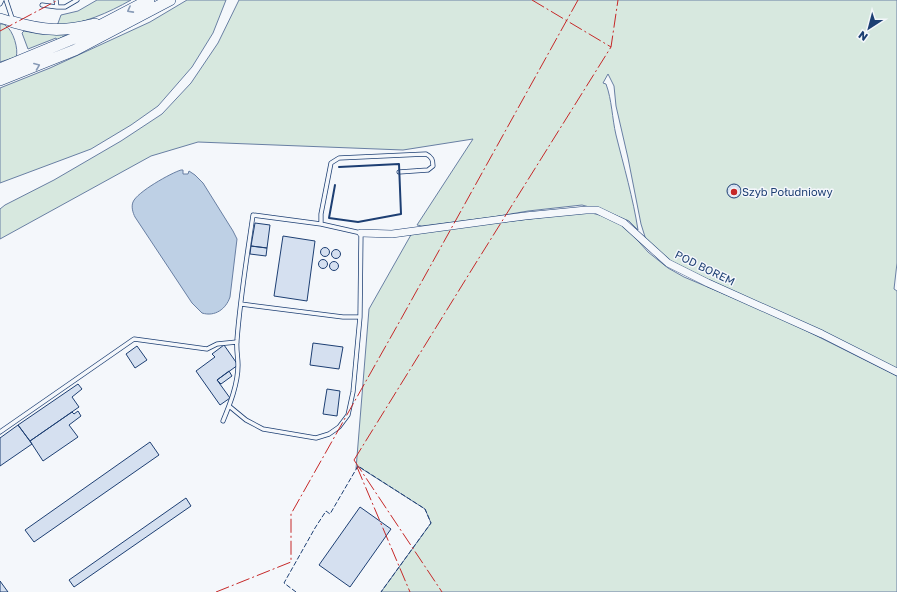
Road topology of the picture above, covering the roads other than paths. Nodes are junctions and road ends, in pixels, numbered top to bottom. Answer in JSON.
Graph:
{"nodes":[{"id":1,"x":2,"y":0,"type":"edge"},
{"id":2,"x":6,"y":0,"type":"edge"},
{"id":3,"x":56,"y":0,"type":"edge"},
{"id":4,"x":77,"y":0,"type":"edge"},
{"id":5,"x":149,"y":0,"type":"edge"},
{"id":6,"x":170,"y":0,"type":"edge"},
{"id":7,"x":0,"y":4,"type":"edge"},
{"id":8,"x":42,"y":5,"type":"dead end"},
{"id":9,"x":57,"y":7,"type":"junction"},
{"id":10,"x":0,"y":18,"type":"edge"},
{"id":11,"x":111,"y":21,"type":"junction"},
{"id":12,"x":13,"y":22,"type":"junction"},
{"id":13,"x":0,"y":69,"type":"edge"},
{"id":14,"x":0,"y":80,"type":"edge"},
{"id":15,"x":399,"y":172,"type":"dead end"},
{"id":16,"x":321,"y":224,"type":"junction"},
{"id":17,"x":361,"y":233,"type":"junction"},
{"id":18,"x":241,"y":304,"type":"junction"},
{"id":19,"x":360,"y":317,"type":"junction"},
{"id":20,"x":237,"y":342,"type":"junction"},
{"id":21,"x":897,"y":372,"type":"edge"},
{"id":22,"x":229,"y":406,"type":"junction"},
{"id":23,"x":223,"y":421,"type":"dead end"},
{"id":24,"x":0,"y":432,"type":"edge"}],
"edges":[{"from":1,"to":7,"type":"lane"},
{"from":2,"to":12,"type":"lane"},
{"from":3,"to":9,"type":"lane"},
{"from":4,"to":9,"type":"lane"},
{"from":5,"to":11,"type":"main road","one_way":true},
{"from":14,"to":6,"type":"main road","one_way":true},
{"from":8,"to":9,"type":"lane"},
{"from":10,"to":12,"type":"street"},
{"from":11,"to":12,"type":"main road"},
{"from":11,"to":13,"type":"main road"},
{"from":15,"to":16,"type":"lane"},
{"from":16,"to":17,"type":"lane"},
{"from":16,"to":18,"type":"lane"},
{"from":17,"to":19,"type":"lane"},
{"from":17,"to":21,"type":"street","name":"POD BOREM"},
{"from":18,"to":19,"type":"lane"},
{"from":18,"to":20,"type":"lane"},
{"from":19,"to":22,"type":"lane"},
{"from":20,"to":22,"type":"lane"},
{"from":20,"to":24,"type":"lane"},
{"from":22,"to":23,"type":"lane"}]}
